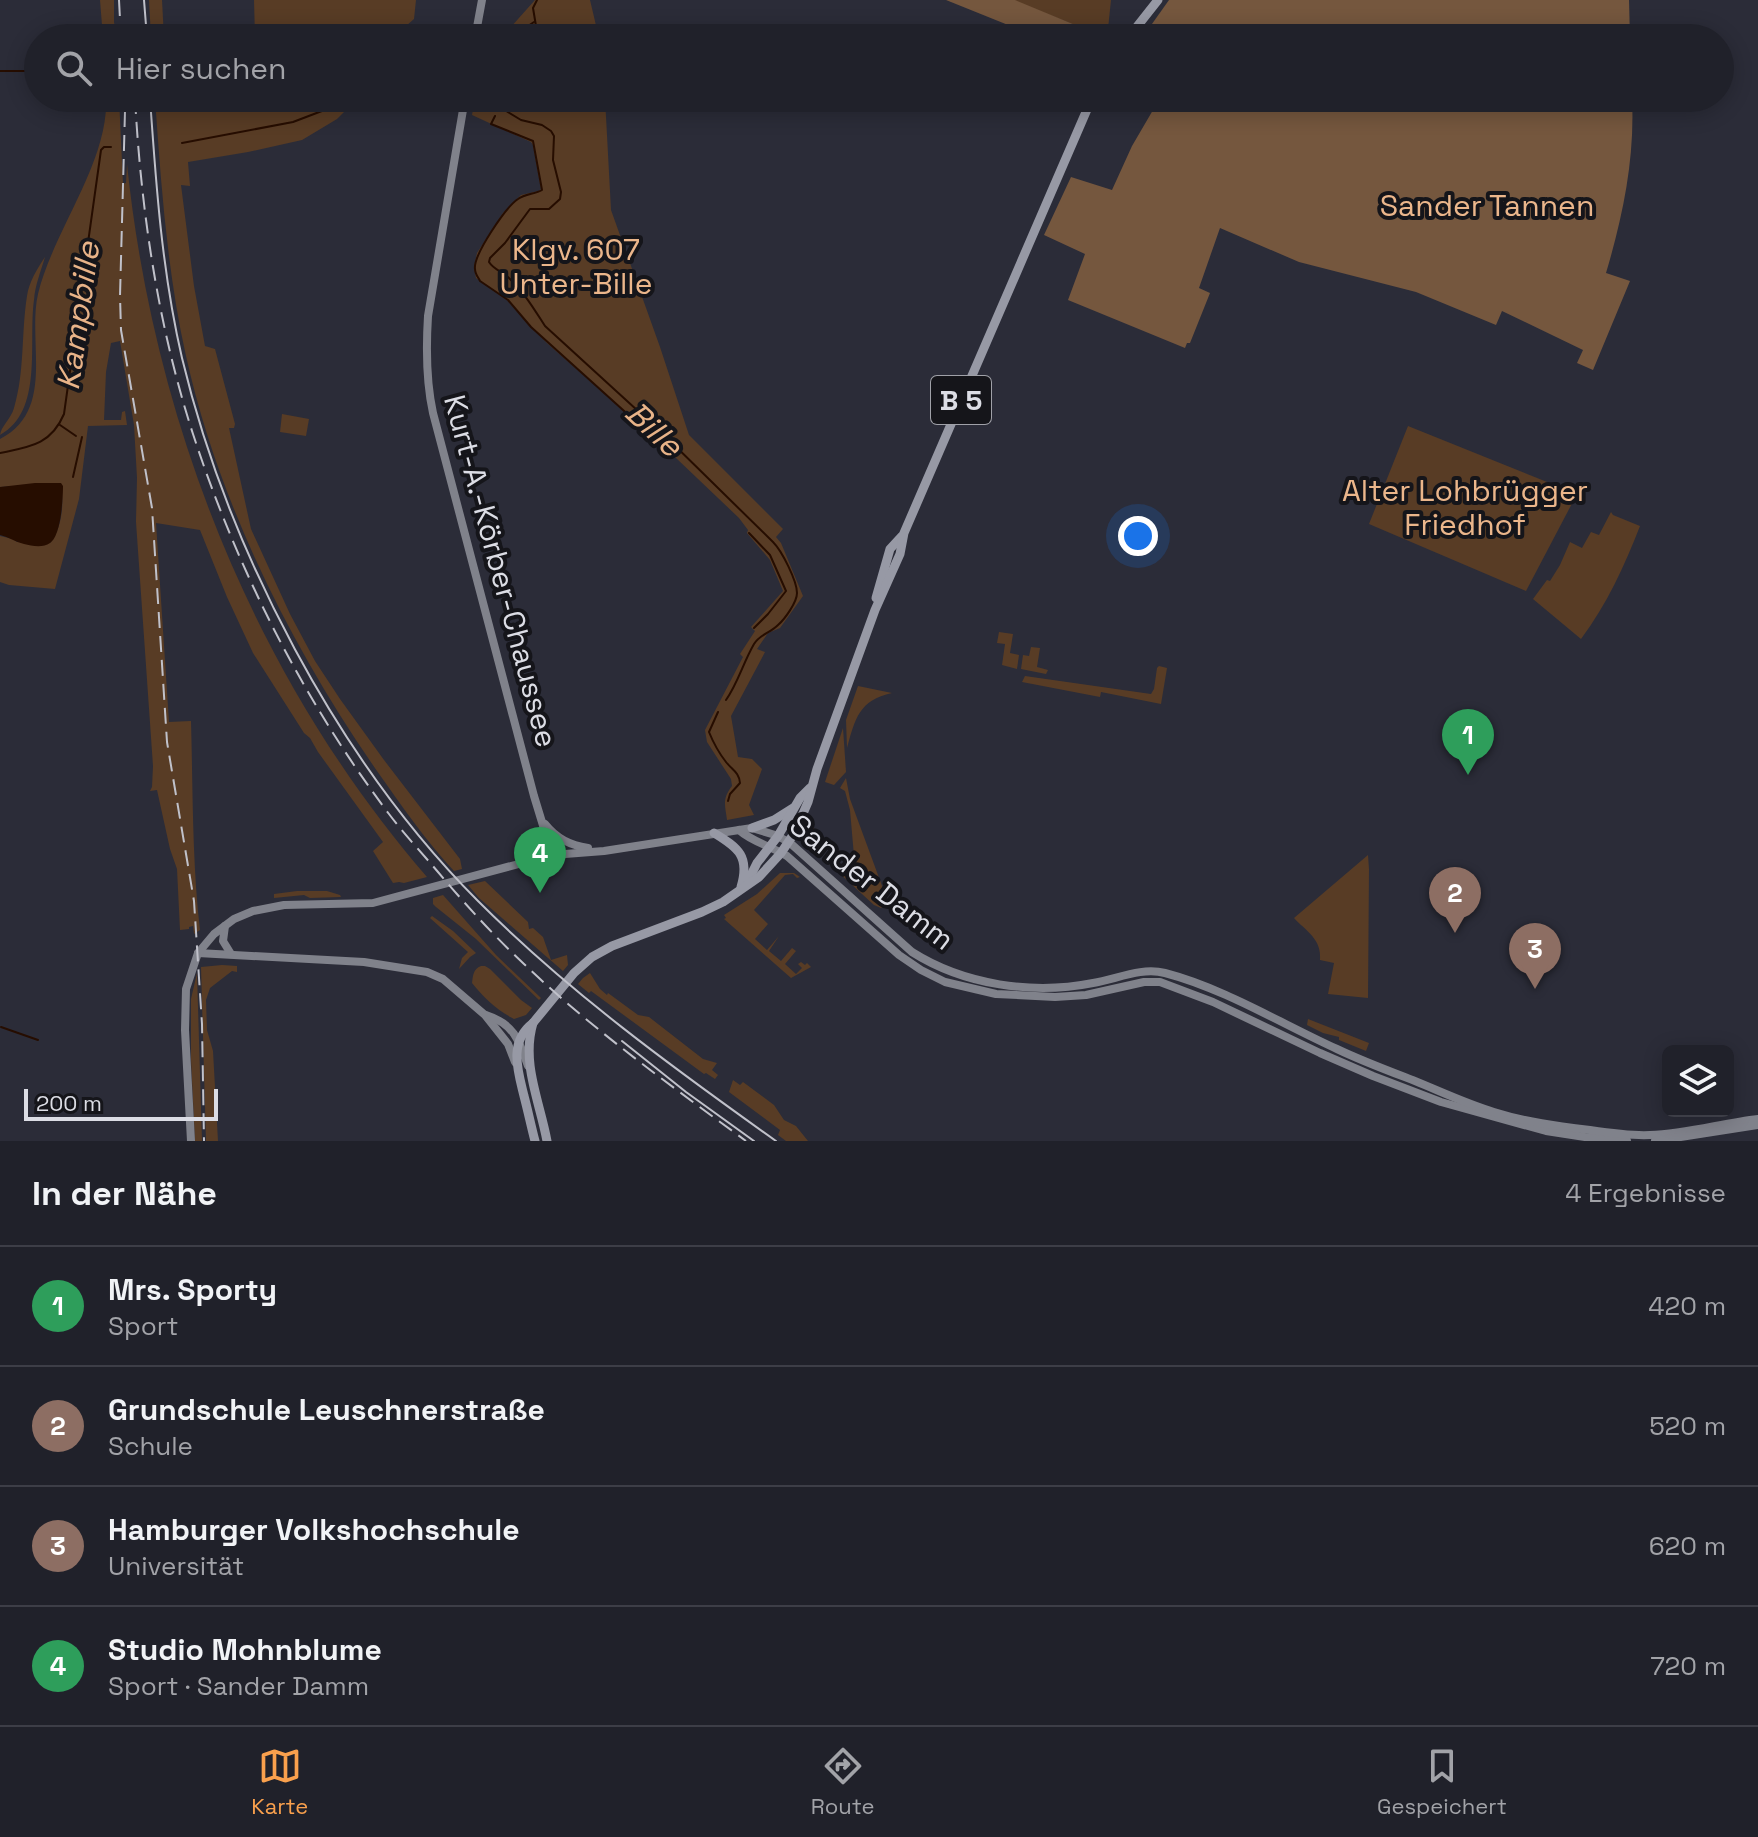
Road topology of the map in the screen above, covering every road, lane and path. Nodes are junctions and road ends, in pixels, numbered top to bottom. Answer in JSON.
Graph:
{"nodes":[{"id":1,"x":482,"y":0,"type":"edge"},
{"id":2,"x":1158,"y":0,"type":"edge"},
{"id":3,"x":478,"y":24,"type":"edge"},
{"id":4,"x":1139,"y":24,"type":"edge"},
{"id":5,"x":463,"y":112,"type":"edge"},
{"id":6,"x":1086,"y":112,"type":"edge"},
{"id":7,"x":811,"y":787,"type":"junction"},
{"id":8,"x":796,"y":806,"type":"junction"},
{"id":9,"x":540,"y":817,"type":"junction"},
{"id":10,"x":752,"y":828,"type":"junction"},
{"id":11,"x":739,"y":830,"type":"junction"},
{"id":12,"x":714,"y":833,"type":"junction"},
{"id":13,"x":778,"y":836,"type":"junction"},
{"id":14,"x":789,"y":842,"type":"junction"},
{"id":15,"x":770,"y":846,"type":"junction"},
{"id":16,"x":604,"y":851,"type":"junction"},
{"id":17,"x":781,"y":853,"type":"junction"},
{"id":18,"x":552,"y":855,"type":"junction"},
{"id":19,"x":743,"y":888,"type":"junction"},
{"id":20,"x":225,"y":925,"type":"junction"},
{"id":21,"x":198,"y":953,"type":"junction"},
{"id":22,"x":231,"y":954,"type":"junction"},
{"id":23,"x":1208,"y":994,"type":"junction"},
{"id":24,"x":488,"y":1018,"type":"junction"},
{"id":25,"x":521,"y":1036,"type":"junction"},
{"id":26,"x":516,"y":1064,"type":"junction"},
{"id":27,"x":1758,"y":1122,"type":"edge"},
{"id":28,"x":191,"y":1141,"type":"edge"},
{"id":29,"x":535,"y":1141,"type":"edge"},
{"id":30,"x":547,"y":1141,"type":"edge"},
{"id":31,"x":1627,"y":1141,"type":"edge"},
{"id":32,"x":1655,"y":1141,"type":"edge"}],
"edges":[{"from":1,"to":3,"type":"main road"},
{"from":2,"to":4,"type":"main road"},
{"from":5,"to":9,"type":"main road","name":"Kurt-A.-Körber-Chaussee"},
{"from":6,"to":7,"type":"main road","number":"B 5"},
{"from":7,"to":8,"type":"main road","number":"B 5"},
{"from":7,"to":14,"type":"main road","number":"B 5"},
{"from":8,"to":10,"type":"main road"},
{"from":8,"to":13,"type":"main road","number":"B 5"},
{"from":9,"to":16,"type":"main road"},
{"from":9,"to":18,"type":"main road","name":"Kurt-A.-Körber-Chaussee"},
{"from":10,"to":11,"type":"main road","name":"Sander Damm"},
{"from":10,"to":13,"type":"main road","name":"Sander Damm"},
{"from":11,"to":12,"type":"main road","name":"Sander Damm"},
{"from":11,"to":15,"type":"main road","name":"Sander Damm"},
{"from":12,"to":16,"type":"main road","name":"Sander Damm"},
{"from":12,"to":19,"type":"main road"},
{"from":13,"to":14,"type":"main road","name":"Sander Damm"},
{"from":13,"to":15,"type":"main road","number":"B 5"},
{"from":14,"to":17,"type":"main road","number":"B 5"},
{"from":14,"to":23,"type":"main road","name":"Sander Damm"},
{"from":15,"to":17,"type":"main road","name":"Sander Damm"},
{"from":15,"to":19,"type":"main road","number":"B 5"},
{"from":16,"to":18,"type":"main road","name":"Sander Damm"},
{"from":17,"to":19,"type":"main road","number":"B 5"},
{"from":17,"to":23,"type":"main road","name":"Sander Damm"},
{"from":18,"to":20,"type":"main road","name":"Sander Damm"},
{"from":19,"to":25,"type":"main road","number":"B 5"},
{"from":20,"to":21,"type":"main road","name":"Sander Damm"},
{"from":20,"to":22,"type":"main road"},
{"from":21,"to":22,"type":"main road"},
{"from":21,"to":28,"type":"main road","name":"Sander Damm"},
{"from":22,"to":24,"type":"main road"},
{"from":23,"to":27,"type":"main road"},
{"from":23,"to":31,"type":"main road"},
{"from":24,"to":25,"type":"main road"},
{"from":24,"to":26,"type":"main road"},
{"from":25,"to":26,"type":"main road","number":"B 5"},
{"from":25,"to":30,"type":"main road","number":"B 5"},
{"from":26,"to":29,"type":"main road","number":"B 5"},
{"from":27,"to":32,"type":"main road"}]}
